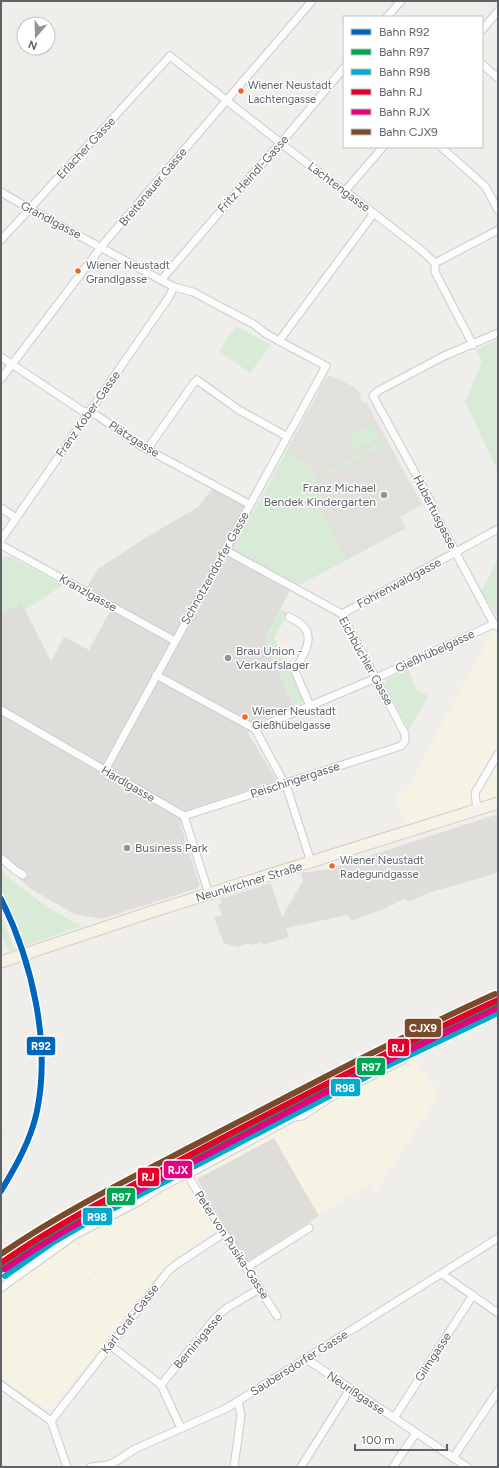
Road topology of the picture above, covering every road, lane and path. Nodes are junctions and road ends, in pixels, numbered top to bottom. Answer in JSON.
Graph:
{"nodes":[{"id":1,"x":312,"y":1,"type":"edge"},
{"id":2,"x":401,"y":1,"type":"edge"},
{"id":3,"x":498,"y":12,"type":"edge"},
{"id":4,"x":388,"y":16,"type":"edge"},
{"id":5,"x":483,"y":29,"type":"edge"},
{"id":6,"x":170,"y":56,"type":"joint"},
{"id":7,"x":483,"y":65,"type":"edge"},
{"id":8,"x":343,"y":69,"type":"edge"},
{"id":9,"x":498,"y":78,"type":"edge"},
{"id":10,"x":227,"y":100,"type":"junction"},
{"id":11,"x":281,"y":142,"type":"junction"},
{"id":12,"x":382,"y":148,"type":"edge"},
{"id":13,"x":442,"y":148,"type":"edge"},
{"id":14,"x":346,"y":191,"type":"junction"},
{"id":15,"x":1,"y":192,"type":"edge"},
{"id":16,"x":29,"y":209,"type":"junction"},
{"id":17,"x":498,"y":210,"type":"edge"},
{"id":18,"x":374,"y":213,"type":"junction"},
{"id":19,"x":498,"y":230,"type":"edge"},
{"id":20,"x":1,"y":240,"type":"edge"},
{"id":21,"x":101,"y":247,"type":"junction"},
{"id":22,"x":435,"y":264,"type":"junction"},
{"id":23,"x":162,"y":279,"type":"junction"},
{"id":24,"x":174,"y":287,"type":"junction"},
{"id":25,"x":498,"y":333,"type":"edge"},
{"id":26,"x":279,"y":341,"type":"junction"},
{"id":27,"x":473,"y":345,"type":"junction"},
{"id":28,"x":1,"y":357,"type":"edge"},
{"id":29,"x":11,"y":365,"type":"junction"},
{"id":30,"x":1,"y":379,"type":"edge"},
{"id":31,"x":89,"y":413,"type":"junction"},
{"id":32,"x":286,"y":436,"type":"junction"},
{"id":33,"x":148,"y":450,"type":"junction"},
{"id":34,"x":249,"y":504,"type":"junction"},
{"id":35,"x":1,"y":508,"type":"edge"},
{"id":36,"x":16,"y":518,"type":"junction"},
{"id":37,"x":498,"y":529,"type":"edge"},
{"id":38,"x":1,"y":540,"type":"edge"},
{"id":39,"x":1,"y":545,"type":"edge"},
{"id":40,"x":225,"y":550,"type":"junction"},
{"id":41,"x":456,"y":552,"type":"junction"},
{"id":42,"x":342,"y":614,"type":"junction"},
{"id":43,"x":289,"y":617,"type":"dead end"},
{"id":44,"x":496,"y":625,"type":"edge"},
{"id":45,"x":175,"y":641,"type":"junction"},
{"id":46,"x":156,"y":675,"type":"junction"},
{"id":47,"x":376,"y":678,"type":"junction"},
{"id":48,"x":310,"y":706,"type":"junction"},
{"id":49,"x":1,"y":710,"type":"edge"},
{"id":50,"x":255,"y":729,"type":"junction"},
{"id":51,"x":405,"y":741,"type":"joint"},
{"id":52,"x":498,"y":754,"type":"edge"},
{"id":53,"x":105,"y":770,"type":"junction"},
{"id":54,"x":285,"y":784,"type":"junction"},
{"id":55,"x":498,"y":803,"type":"edge"},
{"id":56,"x":478,"y":809,"type":"junction"},
{"id":57,"x":184,"y":816,"type":"junction"},
{"id":58,"x":1,"y":858,"type":"edge"},
{"id":59,"x":311,"y":862,"type":"junction"},
{"id":60,"x":23,"y":875,"type":"dead end"},
{"id":61,"x":209,"y":894,"type":"junction"},
{"id":62,"x":1,"y":962,"type":"edge"},
{"id":63,"x":498,"y":1012,"type":"edge"},
{"id":64,"x":189,"y":1174,"type":"junction"},
{"id":65,"x":309,"y":1228,"type":"dead end"},
{"id":66,"x":224,"y":1233,"type":"junction"},
{"id":67,"x":498,"y":1238,"type":"edge"},
{"id":68,"x":246,"y":1268,"type":"junction"},
{"id":69,"x":442,"y":1274,"type":"junction"},
{"id":70,"x":1,"y":1288,"type":"edge"},
{"id":71,"x":260,"y":1289,"type":"junction"},
{"id":72,"x":473,"y":1295,"type":"junction"},
{"id":73,"x":498,"y":1313,"type":"edge"},
{"id":74,"x":277,"y":1316,"type":"dead end"},
{"id":75,"x":110,"y":1345,"type":"junction"},
{"id":76,"x":305,"y":1358,"type":"junction"},
{"id":77,"x":161,"y":1385,"type":"junction"},
{"id":78,"x":1,"y":1386,"type":"edge"},
{"id":79,"x":350,"y":1389,"type":"junction"},
{"id":80,"x":498,"y":1391,"type":"edge"},
{"id":81,"x":238,"y":1401,"type":"junction"},
{"id":82,"x":394,"y":1418,"type":"junction"},
{"id":83,"x":51,"y":1421,"type":"junction"},
{"id":84,"x":181,"y":1428,"type":"junction"},
{"id":85,"x":416,"y":1433,"type":"junction"},
{"id":86,"x":453,"y":1458,"type":"junction"},
{"id":87,"x":118,"y":1464,"type":"edge"},
{"id":88,"x":67,"y":1467,"type":"edge"},
{"id":89,"x":91,"y":1467,"type":"edge"},
{"id":90,"x":100,"y":1467,"type":"edge"},
{"id":91,"x":234,"y":1467,"type":"edge"},
{"id":92,"x":301,"y":1467,"type":"edge"},
{"id":93,"x":393,"y":1467,"type":"edge"},
{"id":94,"x":467,"y":1467,"type":"edge"}],
"edges":[{"from":1,"to":10,"type":"street","name":"Breitenauer Gasse"},
{"from":2,"to":4,"type":"street"},
{"from":3,"to":5,"type":"street"},
{"from":6,"to":10,"type":"street","name":"Lachtengasse"},
{"from":6,"to":16,"type":"street","name":"Erlacher Gasse"},
{"from":7,"to":9,"type":"street"},
{"from":8,"to":11,"type":"street","name":"Fritz Heindl-Gasse"},
{"from":10,"to":11,"type":"street","name":"Lachtengasse"},
{"from":10,"to":21,"type":"street","name":"Breitenauer Gasse"},
{"from":11,"to":14,"type":"street","name":"Lachtengasse"},
{"from":11,"to":23,"type":"street","name":"Fritz Heindl-Gasse"},
{"from":12,"to":14,"type":"street"},
{"from":13,"to":17,"type":"street"},
{"from":14,"to":18,"type":"street","name":"Lachtengasse"},
{"from":15,"to":16,"type":"street","name":"Grandlgasse"},
{"from":16,"to":20,"type":"street","name":"Erlacher Gasse"},
{"from":16,"to":21,"type":"street","name":"Grandlgasse"},
{"from":18,"to":22,"type":"street","name":"Lachtengasse"},
{"from":18,"to":26,"type":"street"},
{"from":19,"to":22,"type":"street"},
{"from":21,"to":23,"type":"street"},
{"from":21,"to":29,"type":"street","name":"Breitenauer Gasse"},
{"from":22,"to":27,"type":"street","name":"Lachtengasse"},
{"from":23,"to":24,"type":"street"},
{"from":24,"to":26,"type":"street"},
{"from":24,"to":31,"type":"street","name":"Franz Kober-Gasse"},
{"from":25,"to":27,"type":"street"},
{"from":26,"to":32,"type":"street","name":"Schnotzendorfer Gasse"},
{"from":27,"to":41,"type":"street","name":"Hubertusgasse"},
{"from":28,"to":29,"type":"street","name":"Plätzgasse"},
{"from":29,"to":30,"type":"street","name":"Breitenauer Gasse"},
{"from":29,"to":31,"type":"street","name":"Plätzgasse"},
{"from":31,"to":33,"type":"street","name":"Plätzgasse"},
{"from":31,"to":36,"type":"street","name":"Franz Kober-Gasse"},
{"from":32,"to":33,"type":"street"},
{"from":32,"to":34,"type":"street","name":"Schnotzendorfer Gasse"},
{"from":33,"to":34,"type":"street","name":"Plätzgasse"},
{"from":34,"to":40,"type":"street","name":"Schnotzendorfer Gasse"},
{"from":35,"to":36,"type":"street"},
{"from":36,"to":38,"type":"street","name":"Franz Kober-Gasse"},
{"from":37,"to":41,"type":"street","name":"Föhrenwaldgasse"},
{"from":39,"to":45,"type":"street","name":"Kranzlgasse"},
{"from":40,"to":42,"type":"street","name":"Eichbüchler Gasse"},
{"from":40,"to":45,"type":"street","name":"Schnotzendorfer Gasse"},
{"from":41,"to":42,"type":"street","name":"Föhrenwaldgasse"},
{"from":41,"to":44,"type":"street","name":"Hubertusgasse"},
{"from":42,"to":47,"type":"street","name":"Eichbüchler Gasse"},
{"from":43,"to":48,"type":"street"},
{"from":44,"to":47,"type":"street","name":"Gießhübelgasse"},
{"from":45,"to":46,"type":"street","name":"Schnotzendorfer Gasse"},
{"from":46,"to":50,"type":"street"},
{"from":46,"to":53,"type":"street","name":"Schnotzendorfer Gasse"},
{"from":47,"to":48,"type":"street","name":"Gießhübelgasse"},
{"from":47,"to":51,"type":"street","name":"Eichbüchler Gasse"},
{"from":48,"to":50,"type":"street","name":"Gießhübelgasse"},
{"from":49,"to":53,"type":"street","name":"Hardlgasse"},
{"from":50,"to":54,"type":"street"},
{"from":51,"to":54,"type":"street","name":"Peischingergasse"},
{"from":52,"to":56,"type":"street"},
{"from":53,"to":57,"type":"street","name":"Hardlgasse"},
{"from":54,"to":57,"type":"street","name":"Peischingergasse"},
{"from":54,"to":59,"type":"street"},
{"from":55,"to":56,"type":"main road","name":"Neunkirchner Straße"},
{"from":56,"to":59,"type":"main road","name":"Neunkirchner Straße"},
{"from":57,"to":61,"type":"street"},
{"from":58,"to":60,"type":"street"},
{"from":59,"to":61,"type":"main road","name":"Neunkirchner Straße"},
{"from":61,"to":62,"type":"main road","name":"Neunkirchner Straße"},
{"from":63,"to":64,"type":"street"},
{"from":64,"to":66,"type":"street","name":"Peter von Pusika-Gasse"},
{"from":64,"to":70,"type":"street"},
{"from":65,"to":68,"type":"street"},
{"from":66,"to":68,"type":"street","name":"Peter von Pusika-Gasse"},
{"from":66,"to":75,"type":"street","name":"Karl Graf-Gasse"},
{"from":67,"to":69,"type":"street","name":"Saubersdorfer Gasse"},
{"from":68,"to":71,"type":"street","name":"Peter von Pusika-Gasse"},
{"from":69,"to":72,"type":"street"},
{"from":69,"to":76,"type":"street","name":"Saubersdorfer Gasse"},
{"from":71,"to":74,"type":"street","name":"Peter von Pusika-Gasse"},
{"from":71,"to":77,"type":"street","name":"Berninigasse"},
{"from":72,"to":73,"type":"street"},
{"from":72,"to":82,"type":"street","name":"Gilmgasse"},
{"from":75,"to":77,"type":"street"},
{"from":75,"to":83,"type":"street","name":"Karl Graf-Gasse"},
{"from":76,"to":79,"type":"street","name":"Neurißgasse"},
{"from":76,"to":81,"type":"street","name":"Saubersdorfer Gasse"},
{"from":77,"to":84,"type":"street"},
{"from":78,"to":83,"type":"street"},
{"from":79,"to":82,"type":"street","name":"Neurißgasse"},
{"from":79,"to":92,"type":"street"},
{"from":80,"to":86,"type":"street"},
{"from":81,"to":84,"type":"street","name":"Saubersdorfer Gasse"},
{"from":81,"to":91,"type":"street"},
{"from":82,"to":85,"type":"street","name":"Neurißgasse"},
{"from":83,"to":88,"type":"street"},
{"from":84,"to":87,"type":"street","name":"Saubersdorfer Gasse"},
{"from":85,"to":86,"type":"street","name":"Neurißgasse"},
{"from":85,"to":93,"type":"street"},
{"from":86,"to":94,"type":"street","name":"Neurißgasse"},
{"from":87,"to":90,"type":"street","name":"Saubersdorfer Gasse"},
{"from":89,"to":90,"type":"street","name":"Saubersdorfer Gasse"}]}
